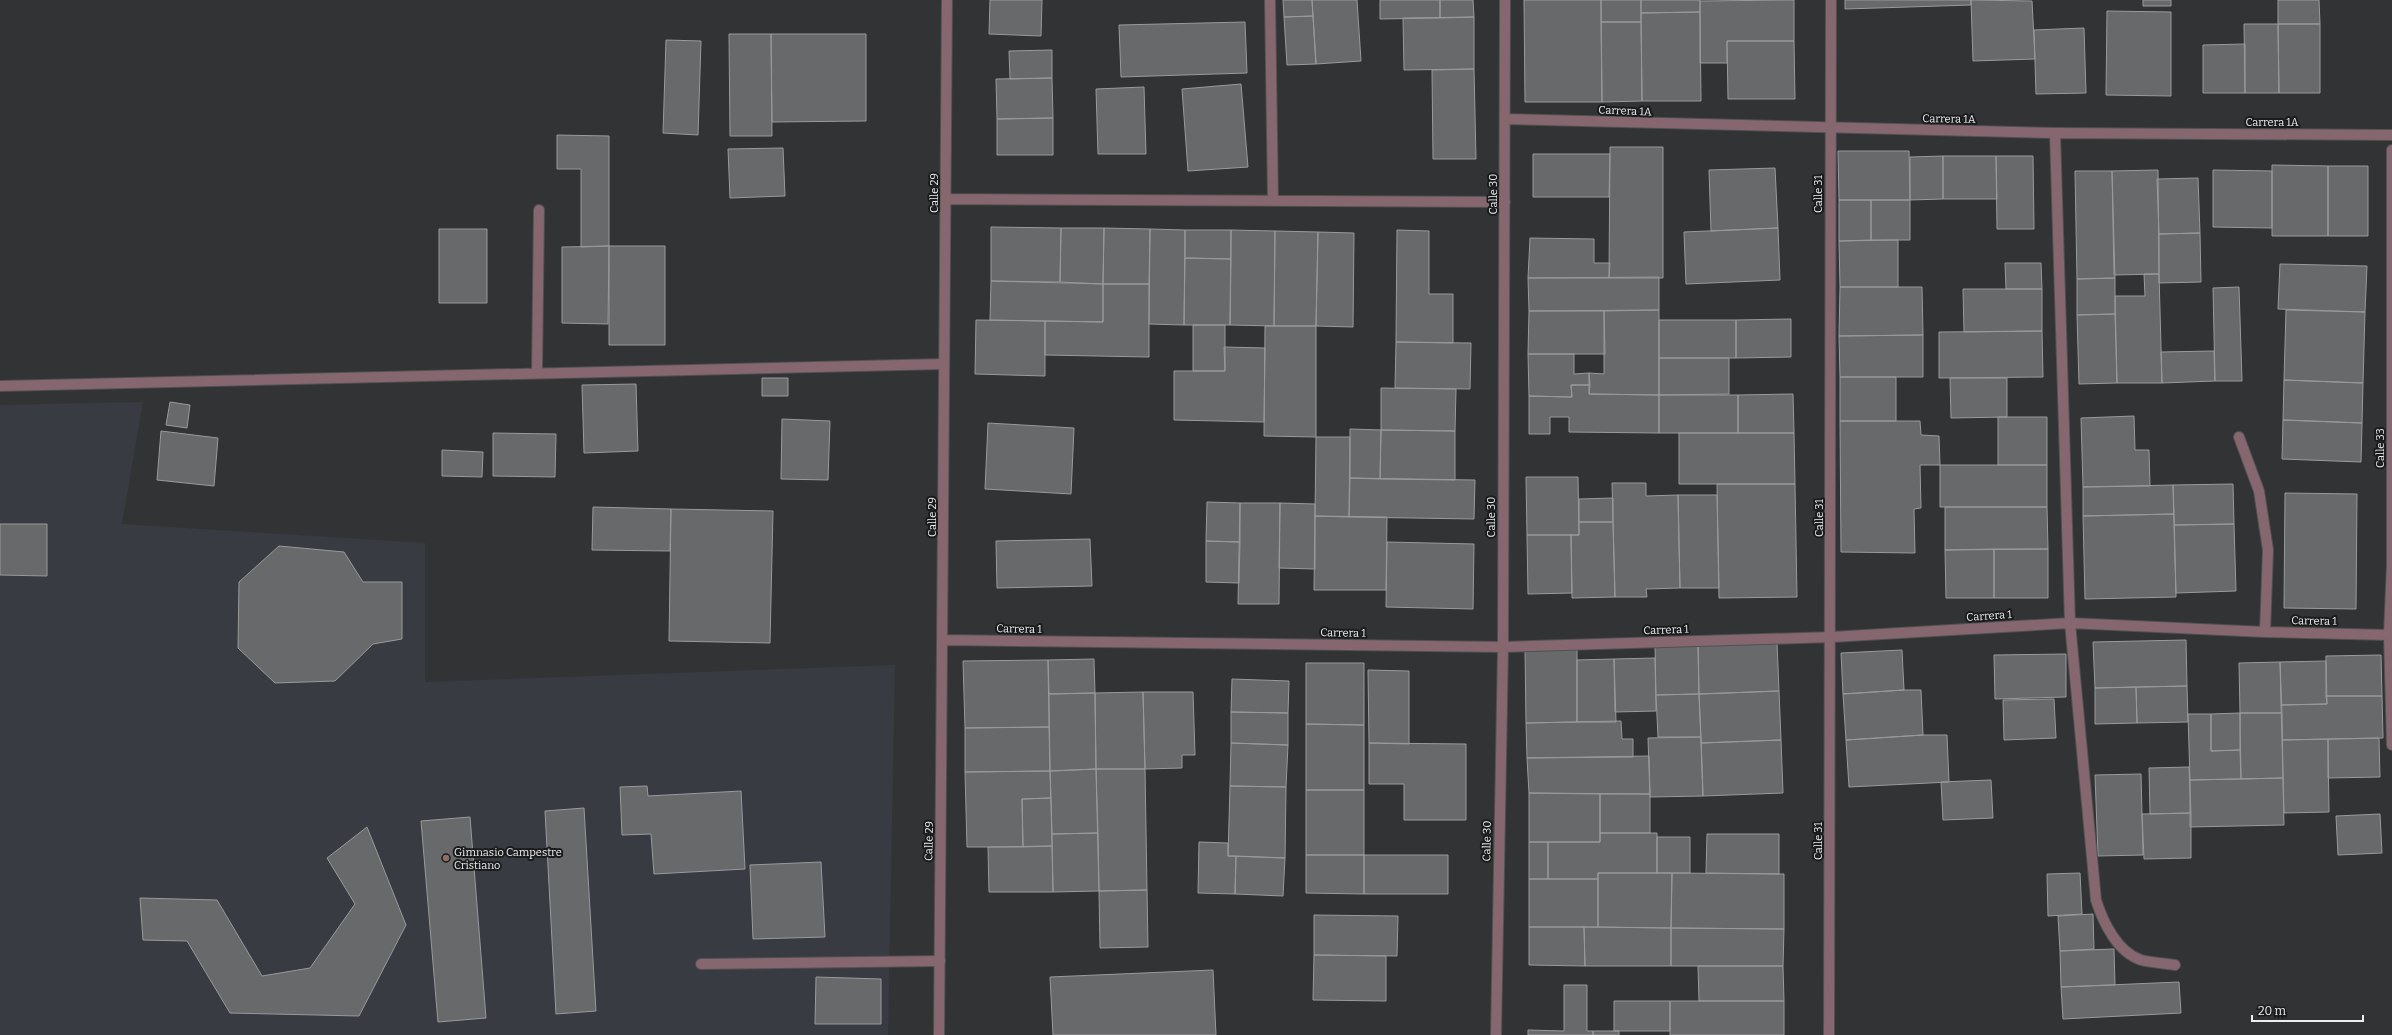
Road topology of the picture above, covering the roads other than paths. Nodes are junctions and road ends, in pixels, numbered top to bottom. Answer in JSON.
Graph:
{"nodes":[{"id":1,"x":947,"y":0,"type":"edge"},
{"id":2,"x":1270,"y":0,"type":"edge"},
{"id":3,"x":1506,"y":0,"type":"edge"},
{"id":4,"x":1831,"y":0,"type":"edge"},
{"id":5,"x":1505,"y":120,"type":"junction"},
{"id":6,"x":1830,"y":129,"type":"junction"},
{"id":7,"x":2055,"y":133,"type":"junction"},
{"id":8,"x":2392,"y":135,"type":"edge"},
{"id":9,"x":2392,"y":150,"type":"edge"},
{"id":10,"x":946,"y":199,"type":"junction"},
{"id":11,"x":1273,"y":200,"type":"junction"},
{"id":12,"x":1505,"y":202,"type":"junction"},
{"id":13,"x":539,"y":210,"type":"dead end"},
{"id":14,"x":944,"y":364,"type":"junction"},
{"id":15,"x":537,"y":374,"type":"junction"},
{"id":16,"x":0,"y":386,"type":"edge"},
{"id":17,"x":2392,"y":416,"type":"edge"},
{"id":18,"x":2239,"y":436,"type":"dead end"},
{"id":19,"x":2392,"y":471,"type":"edge"},
{"id":20,"x":2392,"y":564,"type":"edge"},
{"id":21,"x":2070,"y":623,"type":"junction"},
{"id":22,"x":2265,"y":632,"type":"junction"},
{"id":23,"x":2389,"y":635,"type":"junction"},
{"id":24,"x":1832,"y":637,"type":"junction"},
{"id":25,"x":943,"y":640,"type":"junction"},
{"id":26,"x":1503,"y":647,"type":"junction"},
{"id":27,"x":2392,"y":745,"type":"edge"},
{"id":28,"x":940,"y":961,"type":"junction"},
{"id":29,"x":701,"y":964,"type":"dead end"},
{"id":30,"x":2175,"y":965,"type":"dead end"},
{"id":31,"x":939,"y":1035,"type":"edge"},
{"id":32,"x":1496,"y":1035,"type":"edge"},
{"id":33,"x":1829,"y":1035,"type":"edge"}],
"edges":[{"from":1,"to":10,"type":"street","name":"Calle 29"},
{"from":2,"to":11,"type":"street"},
{"from":3,"to":5,"type":"street","name":"Calle 30"},
{"from":4,"to":6,"type":"street","name":"Calle 31"},
{"from":5,"to":6,"type":"street","name":"Carrera 1A"},
{"from":5,"to":12,"type":"street","name":"Calle 30"},
{"from":6,"to":7,"type":"street","name":"Carrera 1A"},
{"from":6,"to":24,"type":"street","name":"Calle 31"},
{"from":7,"to":8,"type":"street","name":"Carrera 1A"},
{"from":7,"to":21,"type":"street"},
{"from":9,"to":17,"type":"street","name":"Calle 33"},
{"from":10,"to":11,"type":"street"},
{"from":10,"to":14,"type":"street","name":"Calle 29"},
{"from":11,"to":12,"type":"street"},
{"from":12,"to":26,"type":"street","name":"Calle 30"},
{"from":13,"to":15,"type":"street"},
{"from":14,"to":15,"type":"street"},
{"from":14,"to":25,"type":"street","name":"Calle 29"},
{"from":15,"to":16,"type":"street"},
{"from":17,"to":19,"type":"street","name":"Calle 33"},
{"from":18,"to":22,"type":"street"},
{"from":19,"to":20,"type":"street","name":"Calle 33"},
{"from":20,"to":23,"type":"street","name":"Calle 33"},
{"from":21,"to":22,"type":"street","name":"Carrera 1"},
{"from":21,"to":24,"type":"street","name":"Carrera 1"},
{"from":21,"to":30,"type":"street"},
{"from":22,"to":23,"type":"street","name":"Carrera 1"},
{"from":23,"to":27,"type":"street","name":"Calle 33"},
{"from":24,"to":26,"type":"street","name":"Carrera 1"},
{"from":24,"to":33,"type":"street","name":"Calle 31"},
{"from":25,"to":26,"type":"street","name":"Carrera 1"},
{"from":25,"to":28,"type":"street","name":"Calle 29"},
{"from":26,"to":32,"type":"street","name":"Calle 30"},
{"from":28,"to":29,"type":"street"},
{"from":28,"to":31,"type":"street","name":"Calle 29"}]}
